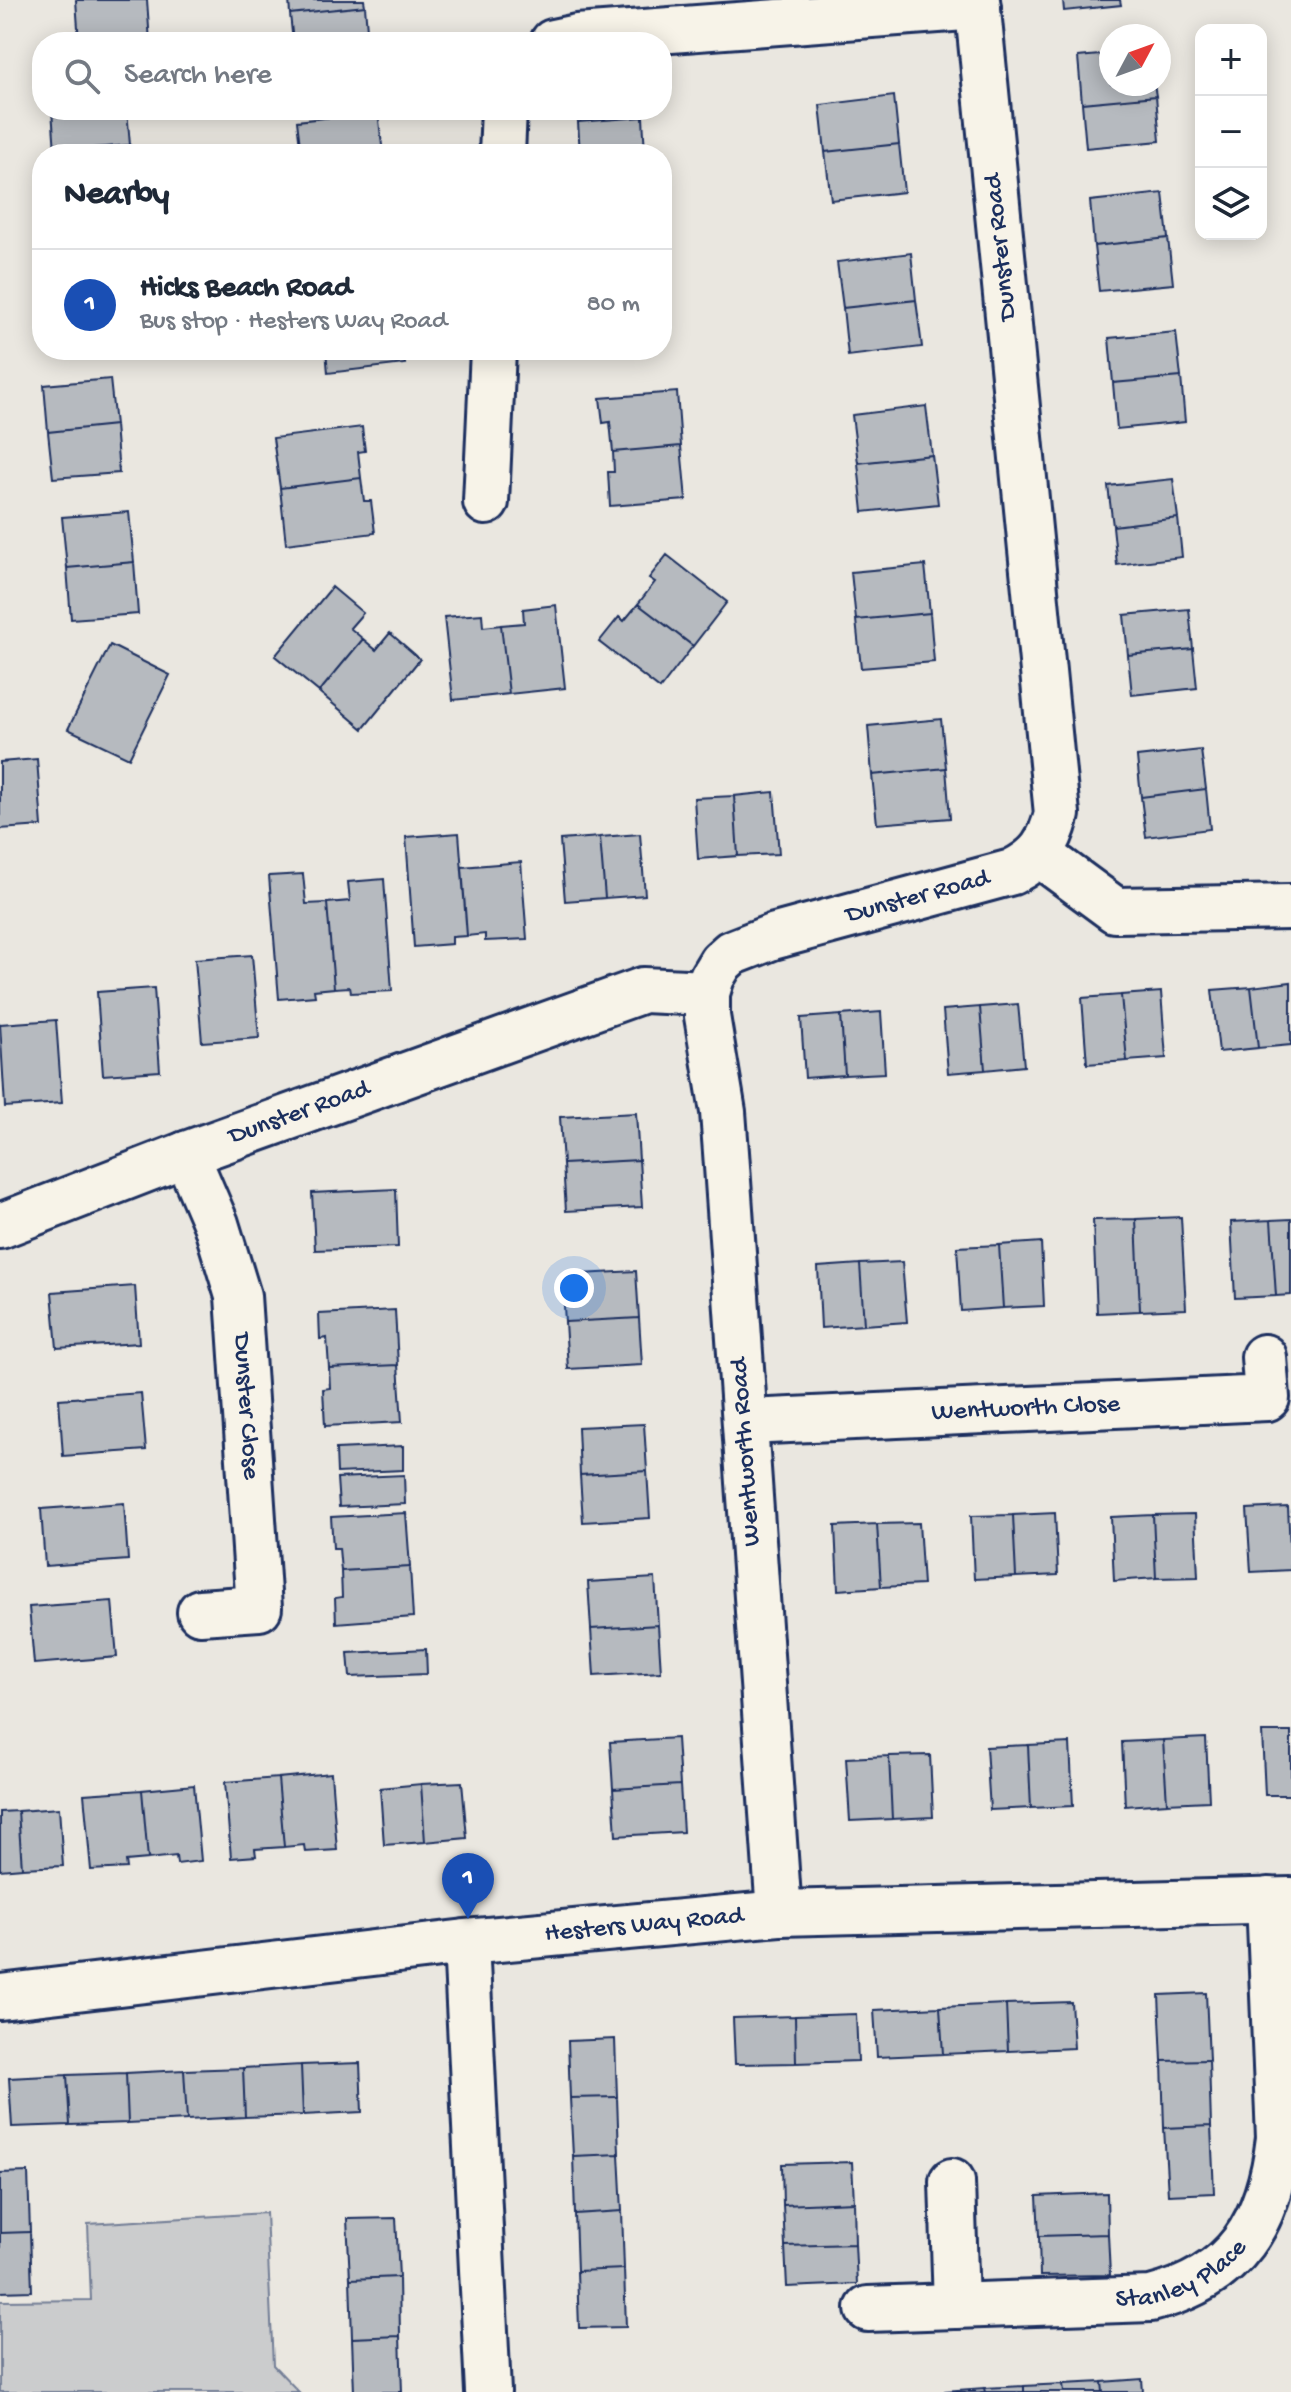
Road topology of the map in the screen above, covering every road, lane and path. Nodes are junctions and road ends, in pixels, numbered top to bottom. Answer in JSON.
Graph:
{"nodes":[{"id":1,"x":978,"y":4,"type":"edge"},
{"id":2,"x":638,"y":32,"type":"edge"},
{"id":3,"x":504,"y":120,"type":"edge"},
{"id":4,"x":502,"y":144,"type":"edge"},
{"id":5,"x":493,"y":360,"type":"edge"},
{"id":6,"x":486,"y":502,"type":"dead end"},
{"id":7,"x":1039,"y":854,"type":"junction"},
{"id":8,"x":1291,"y":907,"type":"edge"},
{"id":9,"x":707,"y":993,"type":"junction"},
{"id":10,"x":186,"y":1154,"type":"junction"},
{"id":11,"x":0,"y":1226,"type":"edge"},
{"id":12,"x":1264,"y":1357,"type":"dead end"},
{"id":13,"x":746,"y":1422,"type":"junction"},
{"id":14,"x":200,"y":1612,"type":"dead end"},
{"id":15,"x":1280,"y":1900,"type":"edge"},
{"id":16,"x":779,"y":1913,"type":"junction"},
{"id":17,"x":466,"y":1942,"type":"junction"},
{"id":18,"x":0,"y":1997,"type":"edge"},
{"id":19,"x":952,"y":2181,"type":"dead end"},
{"id":20,"x":956,"y":2306,"type":"junction"},
{"id":21,"x":868,"y":2309,"type":"dead end"},
{"id":22,"x":488,"y":2392,"type":"edge"}],
"edges":[{"from":1,"to":2,"type":"street"},
{"from":1,"to":7,"type":"street","name":"Dunster Road"},
{"from":3,"to":4,"type":"street"},
{"from":5,"to":6,"type":"street"},
{"from":7,"to":8,"type":"street"},
{"from":7,"to":9,"type":"street","name":"Dunster Road"},
{"from":9,"to":10,"type":"street","name":"Dunster Road"},
{"from":9,"to":13,"type":"street","name":"Wentworth Road"},
{"from":10,"to":11,"type":"street","name":"Dunster Road"},
{"from":10,"to":14,"type":"street","name":"Dunster Close"},
{"from":12,"to":13,"type":"street","name":"Wentworth Close"},
{"from":13,"to":16,"type":"street","name":"Wentworth Road"},
{"from":15,"to":16,"type":"street","name":"Hesters Way Road"},
{"from":15,"to":20,"type":"street","name":"Stanley Place"},
{"from":16,"to":17,"type":"street","name":"Hesters Way Road"},
{"from":17,"to":18,"type":"street","name":"Hesters Way Road"},
{"from":17,"to":22,"type":"street"},
{"from":19,"to":20,"type":"street"},
{"from":20,"to":21,"type":"street","name":"Stanley Place"}]}
